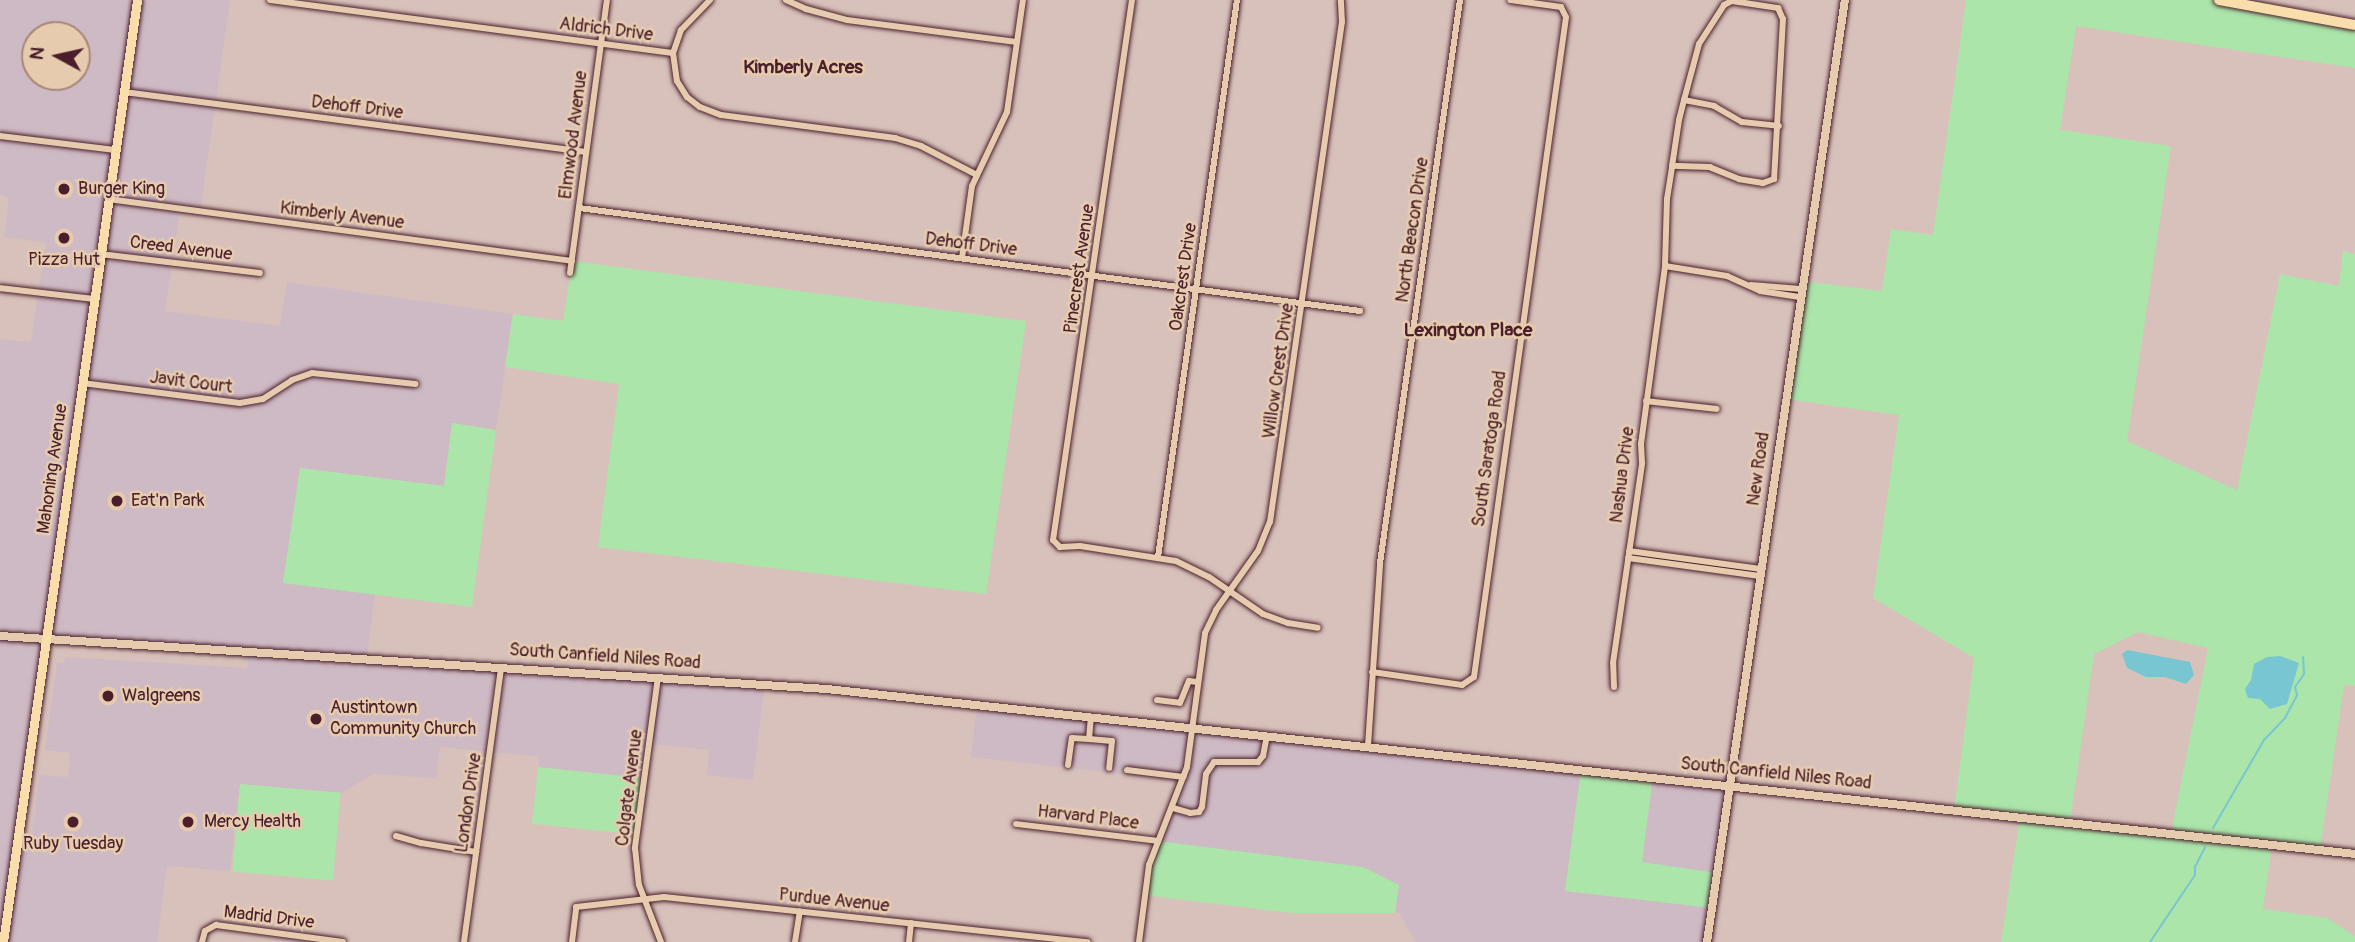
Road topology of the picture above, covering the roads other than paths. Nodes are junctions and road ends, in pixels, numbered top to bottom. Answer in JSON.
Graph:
{"nodes":[{"id":1,"x":137,"y":0,"type":"edge"},
{"id":2,"x":270,"y":0,"type":"edge"},
{"id":3,"x":607,"y":0,"type":"edge"},
{"id":4,"x":710,"y":0,"type":"edge"},
{"id":5,"x":786,"y":0,"type":"edge"},
{"id":6,"x":1023,"y":0,"type":"edge"},
{"id":7,"x":1132,"y":0,"type":"edge"},
{"id":8,"x":1237,"y":0,"type":"edge"},
{"id":9,"x":1341,"y":0,"type":"edge"},
{"id":10,"x":1460,"y":0,"type":"edge"},
{"id":11,"x":1510,"y":0,"type":"edge"},
{"id":12,"x":1845,"y":0,"type":"edge"},
{"id":13,"x":2219,"y":0,"type":"edge"},
{"id":14,"x":2355,"y":25,"type":"edge"},
{"id":15,"x":1017,"y":42,"type":"junction"},
{"id":16,"x":601,"y":43,"type":"junction"},
{"id":17,"x":673,"y":53,"type":"junction"},
{"id":18,"x":124,"y":92,"type":"junction"},
{"id":19,"x":1684,"y":100,"type":"junction"},
{"id":20,"x":1779,"y":126,"type":"junction"},
{"id":21,"x":0,"y":136,"type":"edge"},
{"id":22,"x":115,"y":150,"type":"junction"},
{"id":23,"x":586,"y":152,"type":"junction"},
{"id":24,"x":1672,"y":166,"type":"junction"},
{"id":25,"x":977,"y":175,"type":"junction"},
{"id":26,"x":108,"y":200,"type":"junction"},
{"id":27,"x":579,"y":208,"type":"junction"},
{"id":28,"x":100,"y":254,"type":"junction"},
{"id":29,"x":961,"y":258,"type":"junction"},
{"id":30,"x":572,"y":261,"type":"junction"},
{"id":31,"x":1665,"y":266,"type":"junction"},
{"id":32,"x":260,"y":273,"type":"dead end"},
{"id":33,"x":570,"y":273,"type":"dead end"},
{"id":34,"x":1093,"y":275,"type":"junction"},
{"id":35,"x":0,"y":288,"type":"edge"},
{"id":36,"x":1196,"y":288,"type":"junction"},
{"id":37,"x":1800,"y":293,"type":"junction"},
{"id":38,"x":93,"y":299,"type":"junction"},
{"id":39,"x":1302,"y":302,"type":"junction"},
{"id":40,"x":1360,"y":311,"type":"dead end"},
{"id":41,"x":82,"y":383,"type":"junction"},
{"id":42,"x":415,"y":383,"type":"dead end"},
{"id":43,"x":1646,"y":401,"type":"junction"},
{"id":44,"x":1717,"y":409,"type":"dead end"},
{"id":45,"x":1628,"y":554,"type":"junction"},
{"id":46,"x":1158,"y":557,"type":"junction"},
{"id":47,"x":1760,"y":573,"type":"junction"},
{"id":48,"x":1229,"y":592,"type":"junction"},
{"id":49,"x":1318,"y":628,"type":"dead end"},
{"id":50,"x":0,"y":636,"type":"edge"},
{"id":51,"x":45,"y":639,"type":"junction"},
{"id":52,"x":501,"y":667,"type":"junction"},
{"id":53,"x":1372,"y":672,"type":"junction"},
{"id":54,"x":658,"y":677,"type":"junction"},
{"id":55,"x":1197,"y":682,"type":"junction"},
{"id":56,"x":1614,"y":687,"type":"dead end"},
{"id":57,"x":1157,"y":700,"type":"dead end"},
{"id":58,"x":1091,"y":717,"type":"junction"},
{"id":59,"x":1193,"y":728,"type":"junction"},
{"id":60,"x":1266,"y":736,"type":"junction"},
{"id":61,"x":1089,"y":739,"type":"junction"},
{"id":62,"x":1368,"y":746,"type":"junction"},
{"id":63,"x":1068,"y":765,"type":"dead end"},
{"id":64,"x":1109,"y":768,"type":"dead end"},
{"id":65,"x":1127,"y":770,"type":"dead end"},
{"id":66,"x":1184,"y":777,"type":"junction"},
{"id":67,"x":1730,"y":784,"type":"junction"},
{"id":68,"x":1173,"y":808,"type":"junction"},
{"id":69,"x":1016,"y":824,"type":"dead end"},
{"id":70,"x":396,"y":836,"type":"dead end"},
{"id":71,"x":1158,"y":841,"type":"junction"},
{"id":72,"x":477,"y":852,"type":"junction"},
{"id":73,"x":2355,"y":854,"type":"edge"},
{"id":74,"x":644,"y":898,"type":"junction"},
{"id":75,"x":800,"y":911,"type":"junction"},
{"id":76,"x":911,"y":923,"type":"junction"},
{"id":77,"x":2,"y":936,"type":"edge"},
{"id":78,"x":1021,"y":938,"type":"edge"},
{"id":79,"x":202,"y":942,"type":"edge"},
{"id":80,"x":343,"y":942,"type":"edge"},
{"id":81,"x":464,"y":942,"type":"edge"},
{"id":82,"x":572,"y":942,"type":"edge"},
{"id":83,"x":661,"y":942,"type":"edge"},
{"id":84,"x":795,"y":942,"type":"edge"},
{"id":85,"x":909,"y":942,"type":"edge"},
{"id":86,"x":1088,"y":942,"type":"edge"},
{"id":87,"x":1139,"y":942,"type":"edge"},
{"id":88,"x":1707,"y":942,"type":"edge"}],
"edges":[{"from":1,"to":18,"type":"main road","name":"Mahoning Avenue"},
{"from":2,"to":16,"type":"street","name":"Aldrich Drive"},
{"from":3,"to":16,"type":"street","name":"Elmwood Avenue"},
{"from":4,"to":17,"type":"street"},
{"from":5,"to":15,"type":"street"},
{"from":6,"to":15,"type":"street"},
{"from":7,"to":34,"type":"street","name":"Pinecrest Avenue"},
{"from":8,"to":36,"type":"street","name":"Oakcrest Drive"},
{"from":9,"to":39,"type":"street","name":"Willow Crest Drive"},
{"from":10,"to":53,"type":"street","name":"North Beacon Drive"},
{"from":11,"to":53,"type":"street","name":"South Saratoga Road"},
{"from":12,"to":37,"type":"main road","name":"New Road"},
{"from":13,"to":14,"type":"highway"},
{"from":15,"to":25,"type":"street"},
{"from":16,"to":17,"type":"street","name":"Aldrich Drive"},
{"from":16,"to":23,"type":"street","name":"Elmwood Avenue"},
{"from":17,"to":25,"type":"street","name":"Aldrich Drive"},
{"from":18,"to":22,"type":"main road","name":"Mahoning Avenue"},
{"from":18,"to":23,"type":"street","name":"Dehoff Drive"},
{"from":19,"to":20,"type":"street"},
{"from":19,"to":20,"type":"street","name":"Nashua Drive"},
{"from":19,"to":24,"type":"street","name":"Nashua Drive"},
{"from":20,"to":24,"type":"street"},
{"from":21,"to":22,"type":"street"},
{"from":22,"to":26,"type":"main road","name":"Mahoning Avenue"},
{"from":23,"to":27,"type":"street","name":"Elmwood Avenue"},
{"from":24,"to":31,"type":"street","name":"Nashua Drive"},
{"from":25,"to":29,"type":"street"},
{"from":26,"to":28,"type":"main road","name":"Mahoning Avenue"},
{"from":26,"to":30,"type":"street","name":"Kimberly Avenue"},
{"from":27,"to":29,"type":"street","name":"Dehoff Drive"},
{"from":27,"to":30,"type":"street","name":"Elmwood Avenue"},
{"from":28,"to":32,"type":"street","name":"Creed Avenue"},
{"from":28,"to":38,"type":"main road","name":"Mahoning Avenue"},
{"from":29,"to":34,"type":"street","name":"Dehoff Drive"},
{"from":30,"to":33,"type":"street","name":"Elmwood Avenue"},
{"from":31,"to":37,"type":"street"},
{"from":31,"to":43,"type":"street","name":"Nashua Drive"},
{"from":34,"to":36,"type":"street","name":"Dehoff Drive"},
{"from":34,"to":46,"type":"street","name":"Pinecrest Avenue"},
{"from":35,"to":38,"type":"street"},
{"from":36,"to":39,"type":"street","name":"Dehoff Drive"},
{"from":36,"to":46,"type":"street","name":"Oakcrest Drive"},
{"from":37,"to":47,"type":"main road","name":"New Road"},
{"from":38,"to":41,"type":"main road","name":"Mahoning Avenue"},
{"from":39,"to":40,"type":"street","name":"Dehoff Drive"},
{"from":39,"to":48,"type":"street","name":"Willow Crest Drive"},
{"from":41,"to":42,"type":"street","name":"Javit Court"},
{"from":41,"to":51,"type":"main road","name":"Mahoning Avenue"},
{"from":43,"to":44,"type":"street"},
{"from":43,"to":45,"type":"street","name":"Nashua Drive"},
{"from":45,"to":47,"type":"street"},
{"from":45,"to":56,"type":"street","name":"Nashua Drive"},
{"from":46,"to":48,"type":"street"},
{"from":47,"to":67,"type":"main road","name":"New Road"},
{"from":48,"to":49,"type":"street"},
{"from":48,"to":55,"type":"street","name":"Willow Crest Drive"},
{"from":50,"to":51,"type":"main road","name":"South Canfield Niles Road"},
{"from":51,"to":52,"type":"main road","name":"South Canfield Niles Road"},
{"from":51,"to":77,"type":"main road","name":"Mahoning Avenue"},
{"from":52,"to":54,"type":"main road","name":"South Canfield Niles Road"},
{"from":52,"to":72,"type":"street","name":"London Drive"},
{"from":53,"to":62,"type":"street","name":"North Beacon Drive"},
{"from":54,"to":58,"type":"main road","name":"South Canfield Niles Road"},
{"from":54,"to":74,"type":"street","name":"Colgate Avenue"},
{"from":55,"to":57,"type":"street"},
{"from":55,"to":59,"type":"street","name":"Willow Crest Drive"},
{"from":58,"to":59,"type":"main road","name":"South Canfield Niles Road"},
{"from":58,"to":61,"type":"street"},
{"from":59,"to":60,"type":"main road","name":"South Canfield Niles Road"},
{"from":59,"to":66,"type":"street","name":"Willow Crest Drive"},
{"from":60,"to":62,"type":"main road","name":"South Canfield Niles Road"},
{"from":60,"to":68,"type":"street"},
{"from":61,"to":63,"type":"street"},
{"from":61,"to":64,"type":"street"},
{"from":62,"to":67,"type":"main road","name":"South Canfield Niles Road"},
{"from":65,"to":66,"type":"street"},
{"from":66,"to":68,"type":"street","name":"Willow Crest Drive"},
{"from":67,"to":73,"type":"main road","name":"South Canfield Niles Road"},
{"from":67,"to":88,"type":"main road","name":"New Road"},
{"from":68,"to":71,"type":"street","name":"Willow Crest Drive"},
{"from":69,"to":71,"type":"street","name":"Harvard Place"},
{"from":70,"to":72,"type":"street"},
{"from":71,"to":87,"type":"street","name":"Willow Crest Drive"},
{"from":72,"to":81,"type":"street","name":"London Drive"},
{"from":74,"to":75,"type":"street","name":"Purdue Avenue"},
{"from":74,"to":82,"type":"street","name":"Purdue Avenue"},
{"from":74,"to":83,"type":"street","name":"Colgate Avenue"},
{"from":75,"to":76,"type":"street","name":"Purdue Avenue"},
{"from":75,"to":84,"type":"street"},
{"from":76,"to":78,"type":"street","name":"Purdue Avenue"},
{"from":76,"to":85,"type":"street"},
{"from":78,"to":86,"type":"street","name":"Purdue Avenue"},
{"from":79,"to":80,"type":"street","name":"Madrid Drive"}]}
